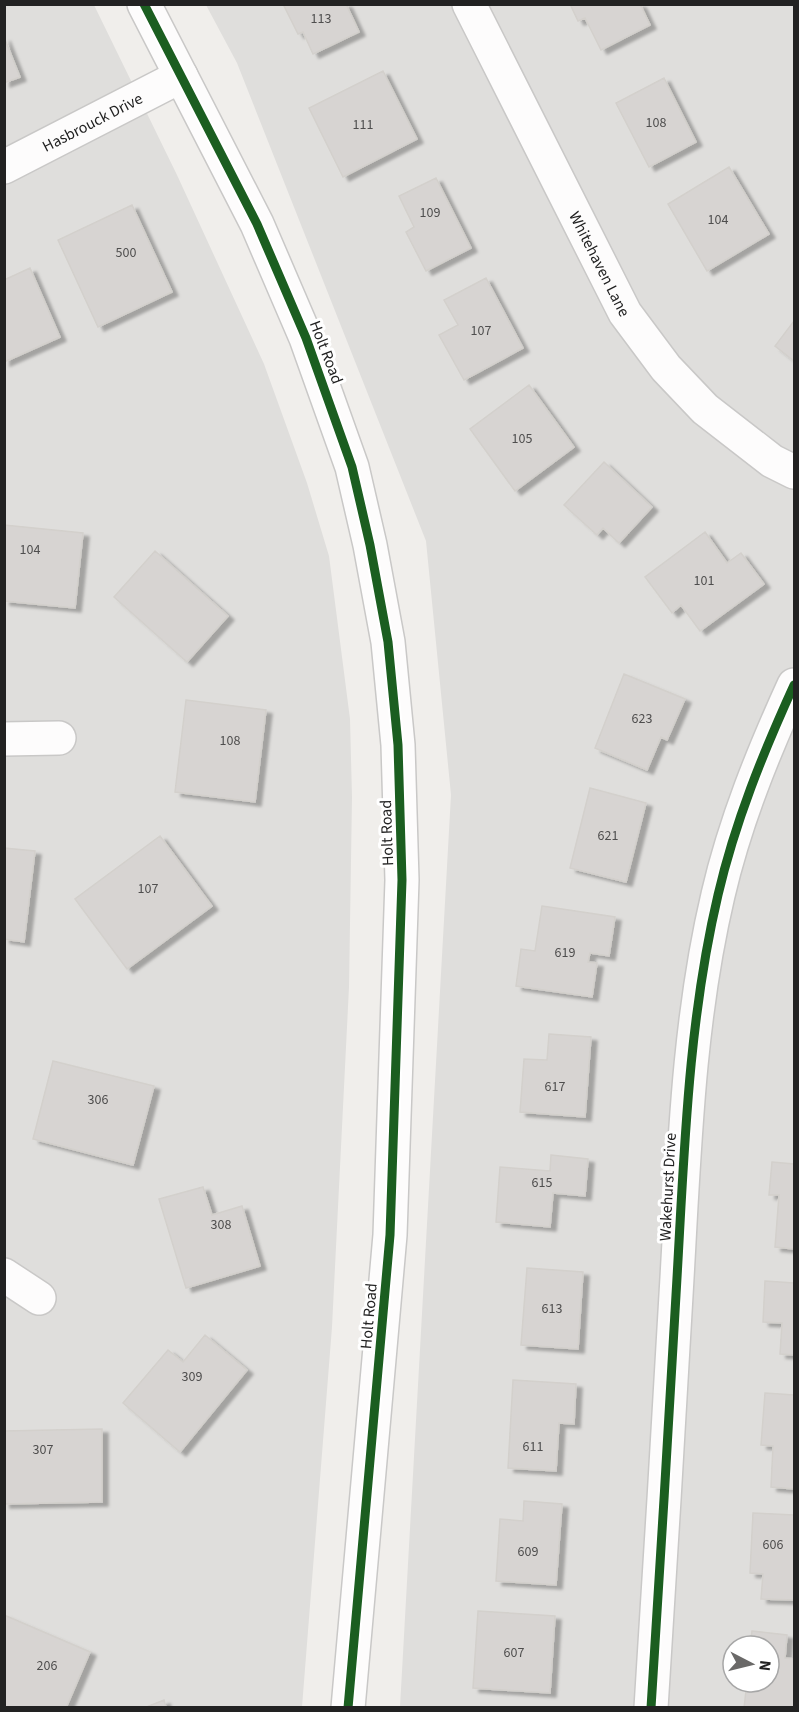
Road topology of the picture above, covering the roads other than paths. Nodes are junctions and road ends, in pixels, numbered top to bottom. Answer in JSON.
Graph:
{"nodes":[{"id":1,"x":144,"y":4,"type":"edge"},
{"id":2,"x":469,"y":4,"type":"edge"},
{"id":3,"x":181,"y":76,"type":"junction"},
{"id":4,"x":4,"y":167,"type":"edge"},
{"id":5,"x":795,"y":472,"type":"edge"},
{"id":6,"x":795,"y":685,"type":"edge"},
{"id":7,"x":60,"y":738,"type":"dead end"},
{"id":8,"x":4,"y":740,"type":"edge"},
{"id":9,"x":4,"y":1275,"type":"edge"},
{"id":10,"x":39,"y":1298,"type":"dead end"},
{"id":11,"x":348,"y":1707,"type":"edge"},
{"id":12,"x":651,"y":1707,"type":"edge"}],
"edges":[{"from":1,"to":3,"type":"street","name":"Holt Road"},
{"from":2,"to":5,"type":"street","name":"Whitehaven Lane"},
{"from":3,"to":4,"type":"street","name":"Hasbrouck Drive"},
{"from":3,"to":11,"type":"street","name":"Holt Road"},
{"from":6,"to":12,"type":"street","name":"Wakehurst Drive"},
{"from":7,"to":8,"type":"street"},
{"from":9,"to":10,"type":"street"}]}
